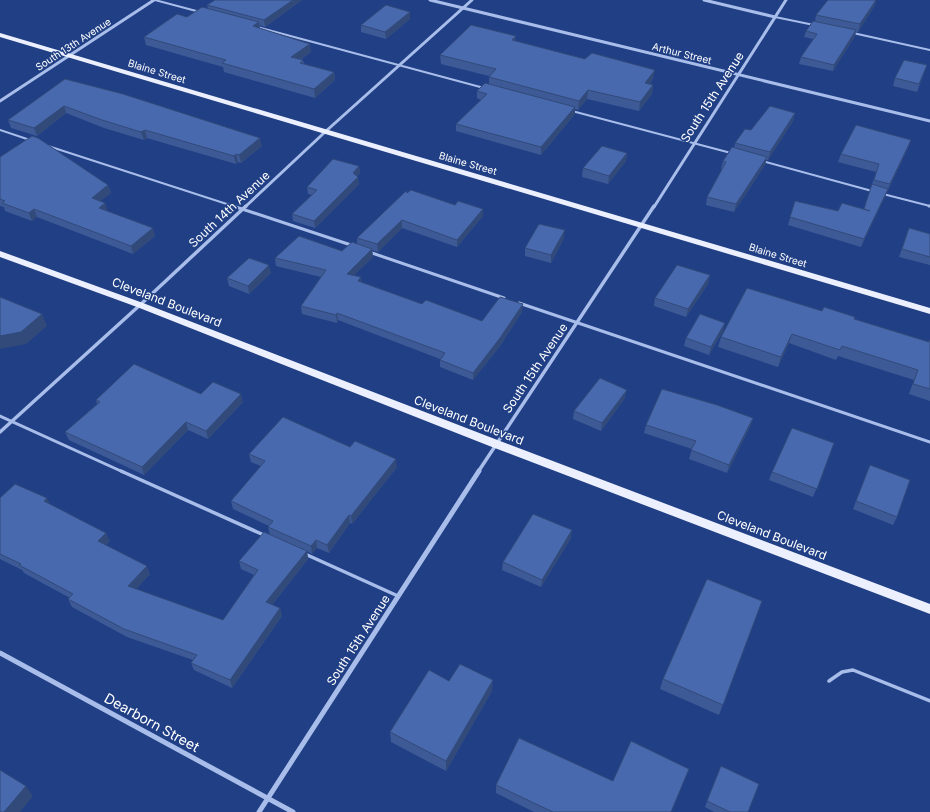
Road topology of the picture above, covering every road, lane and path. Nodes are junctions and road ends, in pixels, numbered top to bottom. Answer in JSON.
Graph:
{"nodes":[{"id":1,"x":155,"y":0,"type":"edge"},
{"id":2,"x":430,"y":0,"type":"edge"},
{"id":3,"x":472,"y":0,"type":"edge"},
{"id":4,"x":704,"y":0,"type":"edge"},
{"id":5,"x":786,"y":0,"type":"edge"},
{"id":6,"x":463,"y":8,"type":"junction"},
{"id":7,"x":201,"y":12,"type":"edge"},
{"id":8,"x":775,"y":16,"type":"junction"},
{"id":9,"x":822,"y":26,"type":"edge"},
{"id":10,"x":254,"y":27,"type":"edge"},
{"id":11,"x":853,"y":33,"type":"edge"},
{"id":12,"x":0,"y":34,"type":"edge"},
{"id":13,"x":930,"y":50,"type":"edge"},
{"id":14,"x":70,"y":55,"type":"junction"},
{"id":15,"x":399,"y":65,"type":"junction"},
{"id":16,"x":739,"y":75,"type":"junction"},
{"id":17,"x":490,"y":89,"type":"edge"},
{"id":18,"x":0,"y":101,"type":"edge"},
{"id":19,"x":566,"y":109,"type":"edge"},
{"id":20,"x":930,"y":122,"type":"edge"},
{"id":21,"x":0,"y":130,"type":"edge"},
{"id":22,"x":325,"y":132,"type":"junction"},
{"id":23,"x":30,"y":140,"type":"edge"},
{"id":24,"x":695,"y":144,"type":"junction"},
{"id":25,"x":46,"y":145,"type":"edge"},
{"id":26,"x":733,"y":154,"type":"edge"},
{"id":27,"x":756,"y":160,"type":"edge"},
{"id":28,"x":930,"y":206,"type":"edge"},
{"id":29,"x":243,"y":209,"type":"junction"},
{"id":30,"x":642,"y":225,"type":"junction"},
{"id":31,"x":354,"y":247,"type":"edge"},
{"id":32,"x":362,"y":249,"type":"edge"},
{"id":33,"x":0,"y":254,"type":"edge"},
{"id":34,"x":510,"y":300,"type":"edge"},
{"id":35,"x":518,"y":303,"type":"edge"},
{"id":36,"x":140,"y":305,"type":"junction"},
{"id":37,"x":930,"y":311,"type":"edge"},
{"id":38,"x":577,"y":323,"type":"junction"},
{"id":39,"x":0,"y":416,"type":"edge"},
{"id":40,"x":12,"y":421,"type":"junction"},
{"id":41,"x":0,"y":432,"type":"edge"},
{"id":42,"x":930,"y":442,"type":"edge"},
{"id":43,"x":496,"y":444,"type":"junction"},
{"id":44,"x":270,"y":538,"type":"edge"},
{"id":45,"x":298,"y":550,"type":"edge"},
{"id":46,"x":398,"y":596,"type":"junction"},
{"id":47,"x":930,"y":609,"type":"edge"},
{"id":48,"x":0,"y":653,"type":"edge"},
{"id":49,"x":829,"y":681,"type":"dead end"},
{"id":50,"x":930,"y":701,"type":"edge"},
{"id":51,"x":268,"y":799,"type":"junction"},
{"id":52,"x":259,"y":812,"type":"edge"},
{"id":53,"x":293,"y":812,"type":"edge"}],
"edges":[{"from":1,"to":7,"type":"lane"},
{"from":1,"to":14,"type":"street","name":"South 13th Avenue"},
{"from":2,"to":6,"type":"street","name":"Arthur Street"},
{"from":3,"to":6,"type":"street","name":"South 14th Avenue"},
{"from":4,"to":8,"type":"street"},
{"from":5,"to":8,"type":"street","name":"South 15th Avenue"},
{"from":6,"to":15,"type":"street","name":"South 14th Avenue"},
{"from":6,"to":16,"type":"street","name":"Arthur Street"},
{"from":8,"to":9,"type":"lane"},
{"from":8,"to":16,"type":"street","name":"South 15th Avenue"},
{"from":10,"to":15,"type":"lane"},
{"from":11,"to":13,"type":"lane"},
{"from":12,"to":14,"type":"main road","name":"Blaine Street"},
{"from":14,"to":18,"type":"street","name":"South 13th Avenue"},
{"from":14,"to":22,"type":"main road","name":"Blaine Street"},
{"from":15,"to":17,"type":"lane"},
{"from":15,"to":22,"type":"street","name":"South 14th Avenue"},
{"from":16,"to":20,"type":"street","name":"Arthur Street"},
{"from":16,"to":24,"type":"street","name":"South 15th Avenue"},
{"from":19,"to":24,"type":"lane"},
{"from":21,"to":23,"type":"lane"},
{"from":22,"to":29,"type":"street","name":"South 14th Avenue"},
{"from":22,"to":30,"type":"main road","name":"Blaine Street"},
{"from":24,"to":26,"type":"lane"},
{"from":24,"to":30,"type":"street","name":"South 15th Avenue"},
{"from":25,"to":29,"type":"lane"},
{"from":27,"to":28,"type":"lane"},
{"from":29,"to":31,"type":"lane"},
{"from":29,"to":36,"type":"street","name":"South 14th Avenue"},
{"from":30,"to":37,"type":"main road","name":"Blaine Street"},
{"from":30,"to":38,"type":"street","name":"South 15th Avenue"},
{"from":32,"to":34,"type":"lane"},
{"from":33,"to":36,"type":"main road","name":"Cleveland Boulevard"},
{"from":35,"to":38,"type":"lane"},
{"from":36,"to":40,"type":"street","name":"South 14th Avenue"},
{"from":36,"to":43,"type":"main road","name":"Cleveland Boulevard"},
{"from":38,"to":42,"type":"lane"},
{"from":38,"to":43,"type":"street","name":"South 15th Avenue"},
{"from":39,"to":40,"type":"lane"},
{"from":40,"to":41,"type":"street","name":"South 14th Avenue"},
{"from":40,"to":44,"type":"lane"},
{"from":43,"to":46,"type":"street","name":"South 15th Avenue"},
{"from":43,"to":47,"type":"main road","name":"Cleveland Boulevard"},
{"from":45,"to":46,"type":"lane"},
{"from":46,"to":51,"type":"street","name":"South 15th Avenue"},
{"from":48,"to":51,"type":"street","name":"Dearborn Street"},
{"from":49,"to":50,"type":"lane"},
{"from":51,"to":52,"type":"street","name":"South 15th Avenue"},
{"from":51,"to":53,"type":"street","name":"Dearborn Street"}]}
